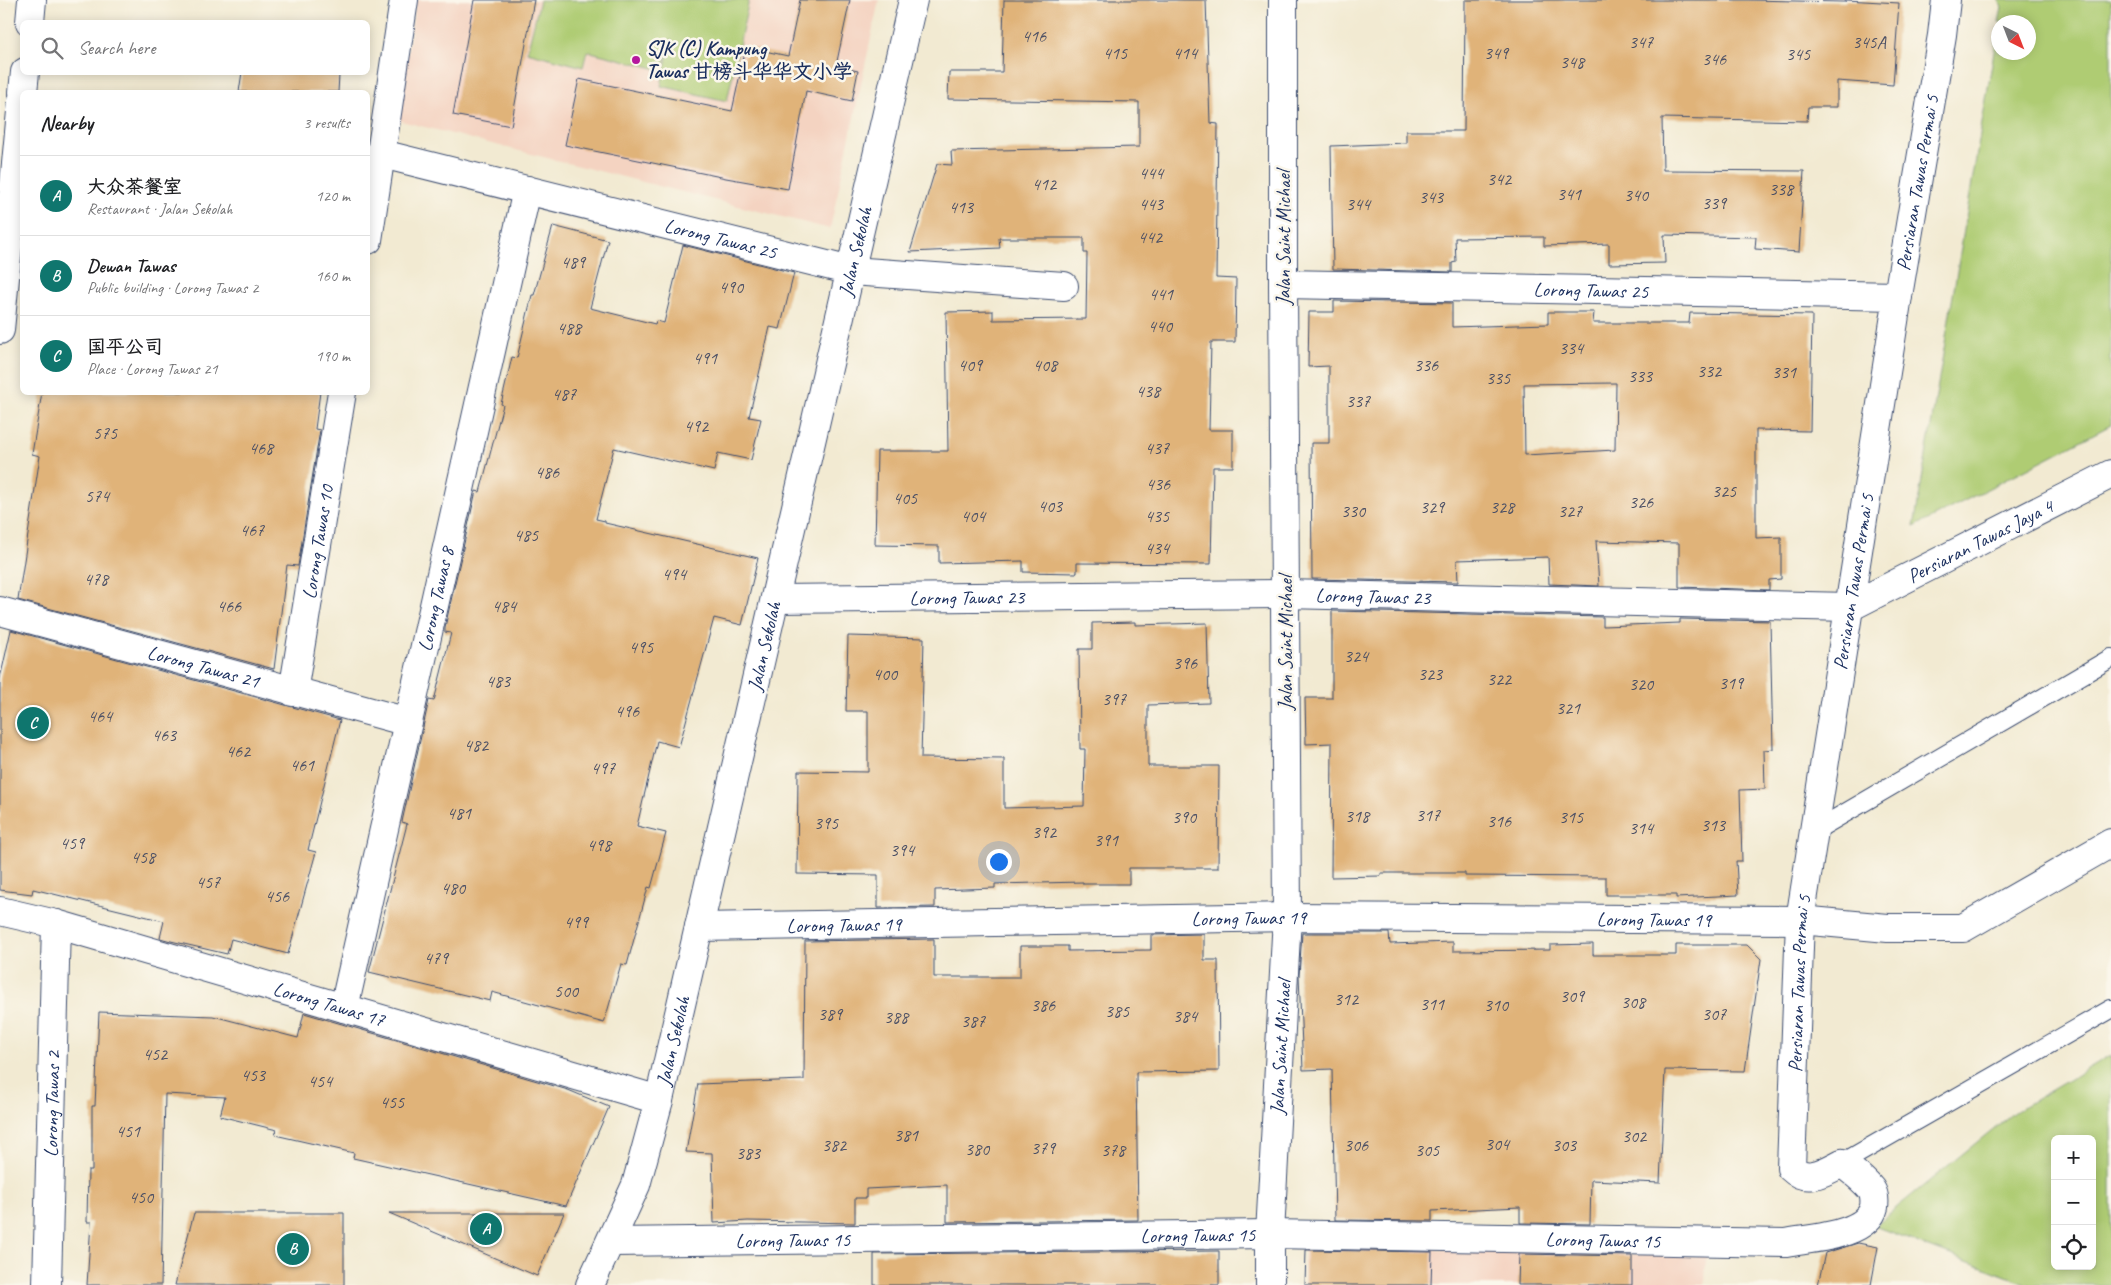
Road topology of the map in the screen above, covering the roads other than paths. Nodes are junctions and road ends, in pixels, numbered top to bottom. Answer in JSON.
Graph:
{"nodes":[{"id":1,"x":32,"y":0,"type":"edge"},
{"id":2,"x":404,"y":0,"type":"edge"},
{"id":3,"x":913,"y":0,"type":"edge"},
{"id":4,"x":1283,"y":0,"type":"edge"},
{"id":5,"x":1946,"y":0,"type":"edge"},
{"id":6,"x":30,"y":20,"type":"edge"},
{"id":7,"x":25,"y":75,"type":"edge"},
{"id":8,"x":23,"y":90,"type":"edge"},
{"id":9,"x":20,"y":122,"type":"edge"},
{"id":10,"x":382,"y":154,"type":"junction"},
{"id":11,"x":527,"y":190,"type":"junction"},
{"id":12,"x":370,"y":228,"type":"edge"},
{"id":13,"x":851,"y":271,"type":"junction"},
{"id":14,"x":1283,"y":284,"type":"junction"},
{"id":15,"x":1064,"y":286,"type":"dead end"},
{"id":16,"x":1898,"y":296,"type":"junction"},
{"id":17,"x":0,"y":330,"type":"edge"},
{"id":18,"x":342,"y":395,"type":"edge"},
{"id":19,"x":2111,"y":474,"type":"edge"},
{"id":20,"x":1285,"y":594,"type":"junction"},
{"id":21,"x":775,"y":599,"type":"junction"},
{"id":22,"x":1850,"y":607,"type":"junction"},
{"id":23,"x":0,"y":611,"type":"edge"},
{"id":24,"x":2111,"y":658,"type":"edge"},
{"id":25,"x":293,"y":692,"type":"junction"},
{"id":26,"x":408,"y":722,"type":"junction"},
{"id":27,"x":1816,"y":830,"type":"junction"},
{"id":28,"x":2111,"y":843,"type":"edge"},
{"id":29,"x":0,"y":910,"type":"edge"},
{"id":30,"x":1287,"y":917,"type":"junction"},
{"id":31,"x":1800,"y":920,"type":"junction"},
{"id":32,"x":56,"y":924,"type":"junction"},
{"id":33,"x":699,"y":927,"type":"junction"},
{"id":34,"x":344,"y":1008,"type":"junction"},
{"id":35,"x":2111,"y":1009,"type":"edge"},
{"id":36,"x":659,"y":1100,"type":"junction"},
{"id":37,"x":1842,"y":1163,"type":"junction"},
{"id":38,"x":1270,"y":1234,"type":"junction"},
{"id":39,"x":612,"y":1242,"type":"junction"},
{"id":40,"x":47,"y":1285,"type":"edge"},
{"id":41,"x":590,"y":1285,"type":"edge"},
{"id":42,"x":1270,"y":1285,"type":"edge"}],
"edges":[{"from":1,"to":6,"type":"street"},
{"from":2,"to":10,"type":"street"},
{"from":3,"to":13,"type":"street","name":"Jalan Sekolah"},
{"from":4,"to":14,"type":"street","name":"Jalan Saint Michael"},
{"from":5,"to":16,"type":"street","name":"Persiaran Tawas Permai 5"},
{"from":7,"to":8,"type":"street"},
{"from":9,"to":17,"type":"street"},
{"from":10,"to":11,"type":"street","name":"Lorong Tawas 25"},
{"from":10,"to":12,"type":"street"},
{"from":11,"to":13,"type":"street","name":"Lorong Tawas 25"},
{"from":11,"to":26,"type":"street","name":"Lorong Tawas 8"},
{"from":13,"to":15,"type":"street","name":"Lorong Tawas 25"},
{"from":13,"to":21,"type":"street","name":"Jalan Sekolah"},
{"from":14,"to":16,"type":"street","name":"Lorong Tawas 25"},
{"from":14,"to":20,"type":"street","name":"Jalan Saint Michael"},
{"from":16,"to":22,"type":"street","name":"Persiaran Tawas Permai 5"},
{"from":18,"to":25,"type":"street","name":"Lorong Tawas 10"},
{"from":19,"to":22,"type":"street","name":"Persiaran Tawas Jaya 4"},
{"from":20,"to":21,"type":"street","name":"Lorong Tawas 23"},
{"from":20,"to":22,"type":"street","name":"Lorong Tawas 23"},
{"from":20,"to":30,"type":"street","name":"Jalan Saint Michael"},
{"from":21,"to":33,"type":"street","name":"Jalan Sekolah"},
{"from":22,"to":27,"type":"street","name":"Persiaran Tawas Permai 5"},
{"from":23,"to":25,"type":"street","name":"Lorong Tawas 21"},
{"from":24,"to":27,"type":"lane"},
{"from":25,"to":26,"type":"street","name":"Lorong Tawas 21"},
{"from":26,"to":34,"type":"street","name":"Lorong Tawas 8"},
{"from":27,"to":31,"type":"street","name":"Persiaran Tawas Permai 5"},
{"from":28,"to":31,"type":"street","name":"Lorong Tawas 19"},
{"from":29,"to":32,"type":"street","name":"Lorong Tawas 17"},
{"from":30,"to":31,"type":"street","name":"Lorong Tawas 19"},
{"from":30,"to":33,"type":"street","name":"Lorong Tawas 19"},
{"from":30,"to":38,"type":"street","name":"Jalan Saint Michael"},
{"from":31,"to":37,"type":"street","name":"Persiaran Tawas Permai 5"},
{"from":32,"to":34,"type":"street","name":"Lorong Tawas 17"},
{"from":32,"to":40,"type":"street","name":"Lorong Tawas 2"},
{"from":33,"to":36,"type":"street","name":"Jalan Sekolah"},
{"from":34,"to":36,"type":"street","name":"Lorong Tawas 17"},
{"from":35,"to":37,"type":"lane"},
{"from":36,"to":39,"type":"street","name":"Jalan Sekolah"},
{"from":37,"to":38,"type":"street","name":"Lorong Tawas 15"},
{"from":38,"to":39,"type":"street","name":"Lorong Tawas 15"},
{"from":38,"to":42,"type":"street","name":"Jalan Saint Michael"},
{"from":39,"to":41,"type":"street","name":"Jalan Sekolah"}]}
